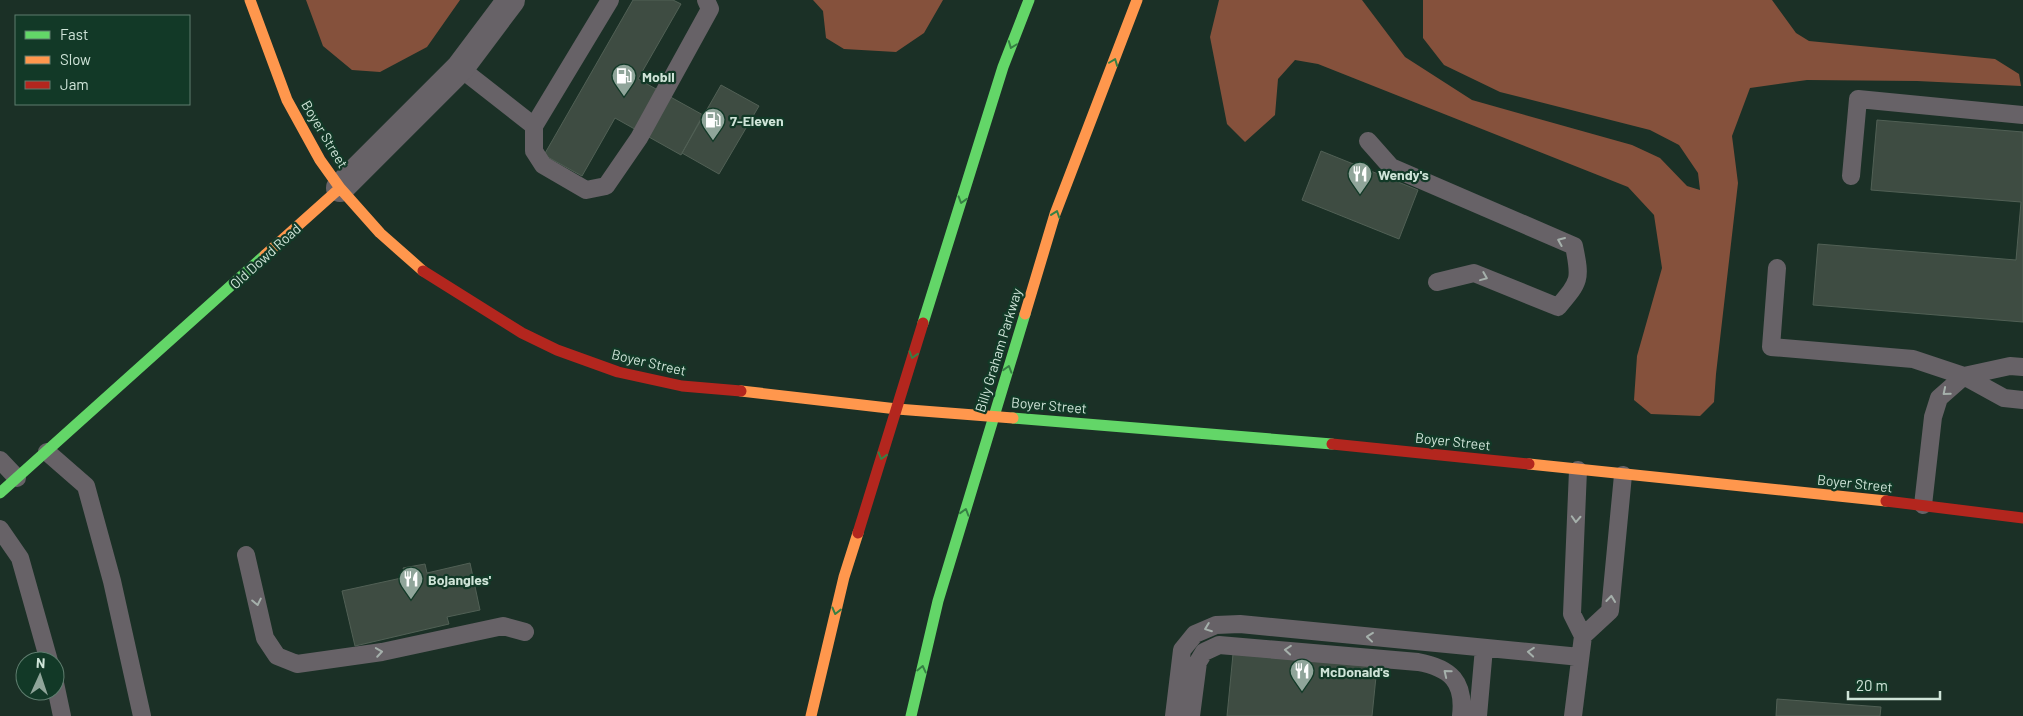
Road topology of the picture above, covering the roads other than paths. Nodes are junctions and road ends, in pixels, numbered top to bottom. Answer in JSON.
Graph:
{"nodes":[{"id":1,"x":250,"y":0,"type":"edge"},
{"id":2,"x":511,"y":0,"type":"edge"},
{"id":3,"x":610,"y":0,"type":"edge"},
{"id":4,"x":706,"y":0,"type":"edge"},
{"id":5,"x":1029,"y":0,"type":"edge"},
{"id":6,"x":1137,"y":0,"type":"edge"},
{"id":7,"x":460,"y":68,"type":"junction"},
{"id":8,"x":2023,"y":115,"type":"edge"},
{"id":9,"x":534,"y":126,"type":"junction"},
{"id":10,"x":1368,"y":141,"type":"dead end"},
{"id":11,"x":1851,"y":176,"type":"dead end"},
{"id":12,"x":340,"y":188,"type":"junction"},
{"id":13,"x":1777,"y":268,"type":"dead end"},
{"id":14,"x":1437,"y":282,"type":"dead end"},
{"id":15,"x":2023,"y":367,"type":"edge"},
{"id":16,"x":1964,"y":376,"type":"junction"},
{"id":17,"x":2023,"y":400,"type":"edge"},
{"id":18,"x":897,"y":409,"type":"junction"},
{"id":19,"x":994,"y":416,"type":"junction"},
{"id":20,"x":47,"y":452,"type":"junction"},
{"id":21,"x":0,"y":460,"type":"edge"},
{"id":22,"x":1578,"y":470,"type":"junction"},
{"id":23,"x":1623,"y":475,"type":"junction"},
{"id":24,"x":17,"y":478,"type":"junction"},
{"id":25,"x":0,"y":494,"type":"edge"},
{"id":26,"x":1923,"y":505,"type":"junction"},
{"id":27,"x":2023,"y":518,"type":"edge"},
{"id":28,"x":0,"y":529,"type":"edge"},
{"id":29,"x":246,"y":555,"type":"dead end"},
{"id":30,"x":524,"y":632,"type":"dead end"},
{"id":31,"x":1583,"y":636,"type":"junction"},
{"id":32,"x":1484,"y":648,"type":"junction"},
{"id":33,"x":46,"y":651,"type":"edge"},
{"id":34,"x":1580,"y":656,"type":"junction"},
{"id":35,"x":59,"y":701,"type":"edge"},
{"id":36,"x":1464,"y":714,"type":"edge"},
{"id":37,"x":62,"y":716,"type":"edge"},
{"id":38,"x":142,"y":716,"type":"edge"},
{"id":39,"x":811,"y":716,"type":"edge"},
{"id":40,"x":911,"y":716,"type":"edge"},
{"id":41,"x":1174,"y":716,"type":"edge"},
{"id":42,"x":1191,"y":716,"type":"edge"},
{"id":43,"x":1572,"y":716,"type":"edge"}],
"edges":[{"from":1,"to":12,"type":"main road","name":"Boyer Street"},
{"from":2,"to":7,"type":"street","name":"Old Dowd Road"},
{"from":3,"to":9,"type":"lane"},
{"from":4,"to":9,"type":"lane"},
{"from":5,"to":18,"type":"main road","one_way":true},
{"from":19,"to":6,"type":"main road","name":"Billy Graham Parkway","one_way":true},
{"from":7,"to":9,"type":"lane"},
{"from":7,"to":12,"type":"street","name":"Old Dowd Road"},
{"from":8,"to":11,"type":"lane"},
{"from":14,"to":10,"type":"lane","one_way":true},
{"from":12,"to":18,"type":"main road","name":"Boyer Street"},
{"from":12,"to":20,"type":"main road","name":"Old Dowd Road"},
{"from":13,"to":16,"type":"lane"},
{"from":15,"to":16,"type":"lane"},
{"from":16,"to":17,"type":"lane"},
{"from":16,"to":26,"type":"lane","one_way":true},
{"from":18,"to":19,"type":"main road","name":"Boyer Street"},
{"from":18,"to":39,"type":"main road","one_way":true},
{"from":19,"to":22,"type":"main road","name":"Boyer Street"},
{"from":40,"to":19,"type":"main road","name":"Billy Graham Parkway","one_way":true},
{"from":20,"to":24,"type":"main road","name":"Old Dowd Road"},
{"from":20,"to":38,"type":"lane"},
{"from":21,"to":24,"type":"lane"},
{"from":22,"to":23,"type":"main road","name":"Boyer Street"},
{"from":22,"to":31,"type":"lane","one_way":true},
{"from":23,"to":26,"type":"main road","name":"Boyer Street"},
{"from":31,"to":23,"type":"lane","one_way":true},
{"from":24,"to":25,"type":"main road","name":"Old Dowd Road"},
{"from":26,"to":27,"type":"main road","name":"Boyer Street"},
{"from":28,"to":33,"type":"lane"},
{"from":29,"to":30,"type":"lane","one_way":true},
{"from":31,"to":34,"type":"lane"},
{"from":34,"to":32,"type":"lane","one_way":true},
{"from":32,"to":36,"type":"lane"},
{"from":32,"to":41,"type":"lane","one_way":true},
{"from":34,"to":43,"type":"lane"},
{"from":35,"to":37,"type":"lane"},
{"from":36,"to":42,"type":"lane","one_way":true}]}
